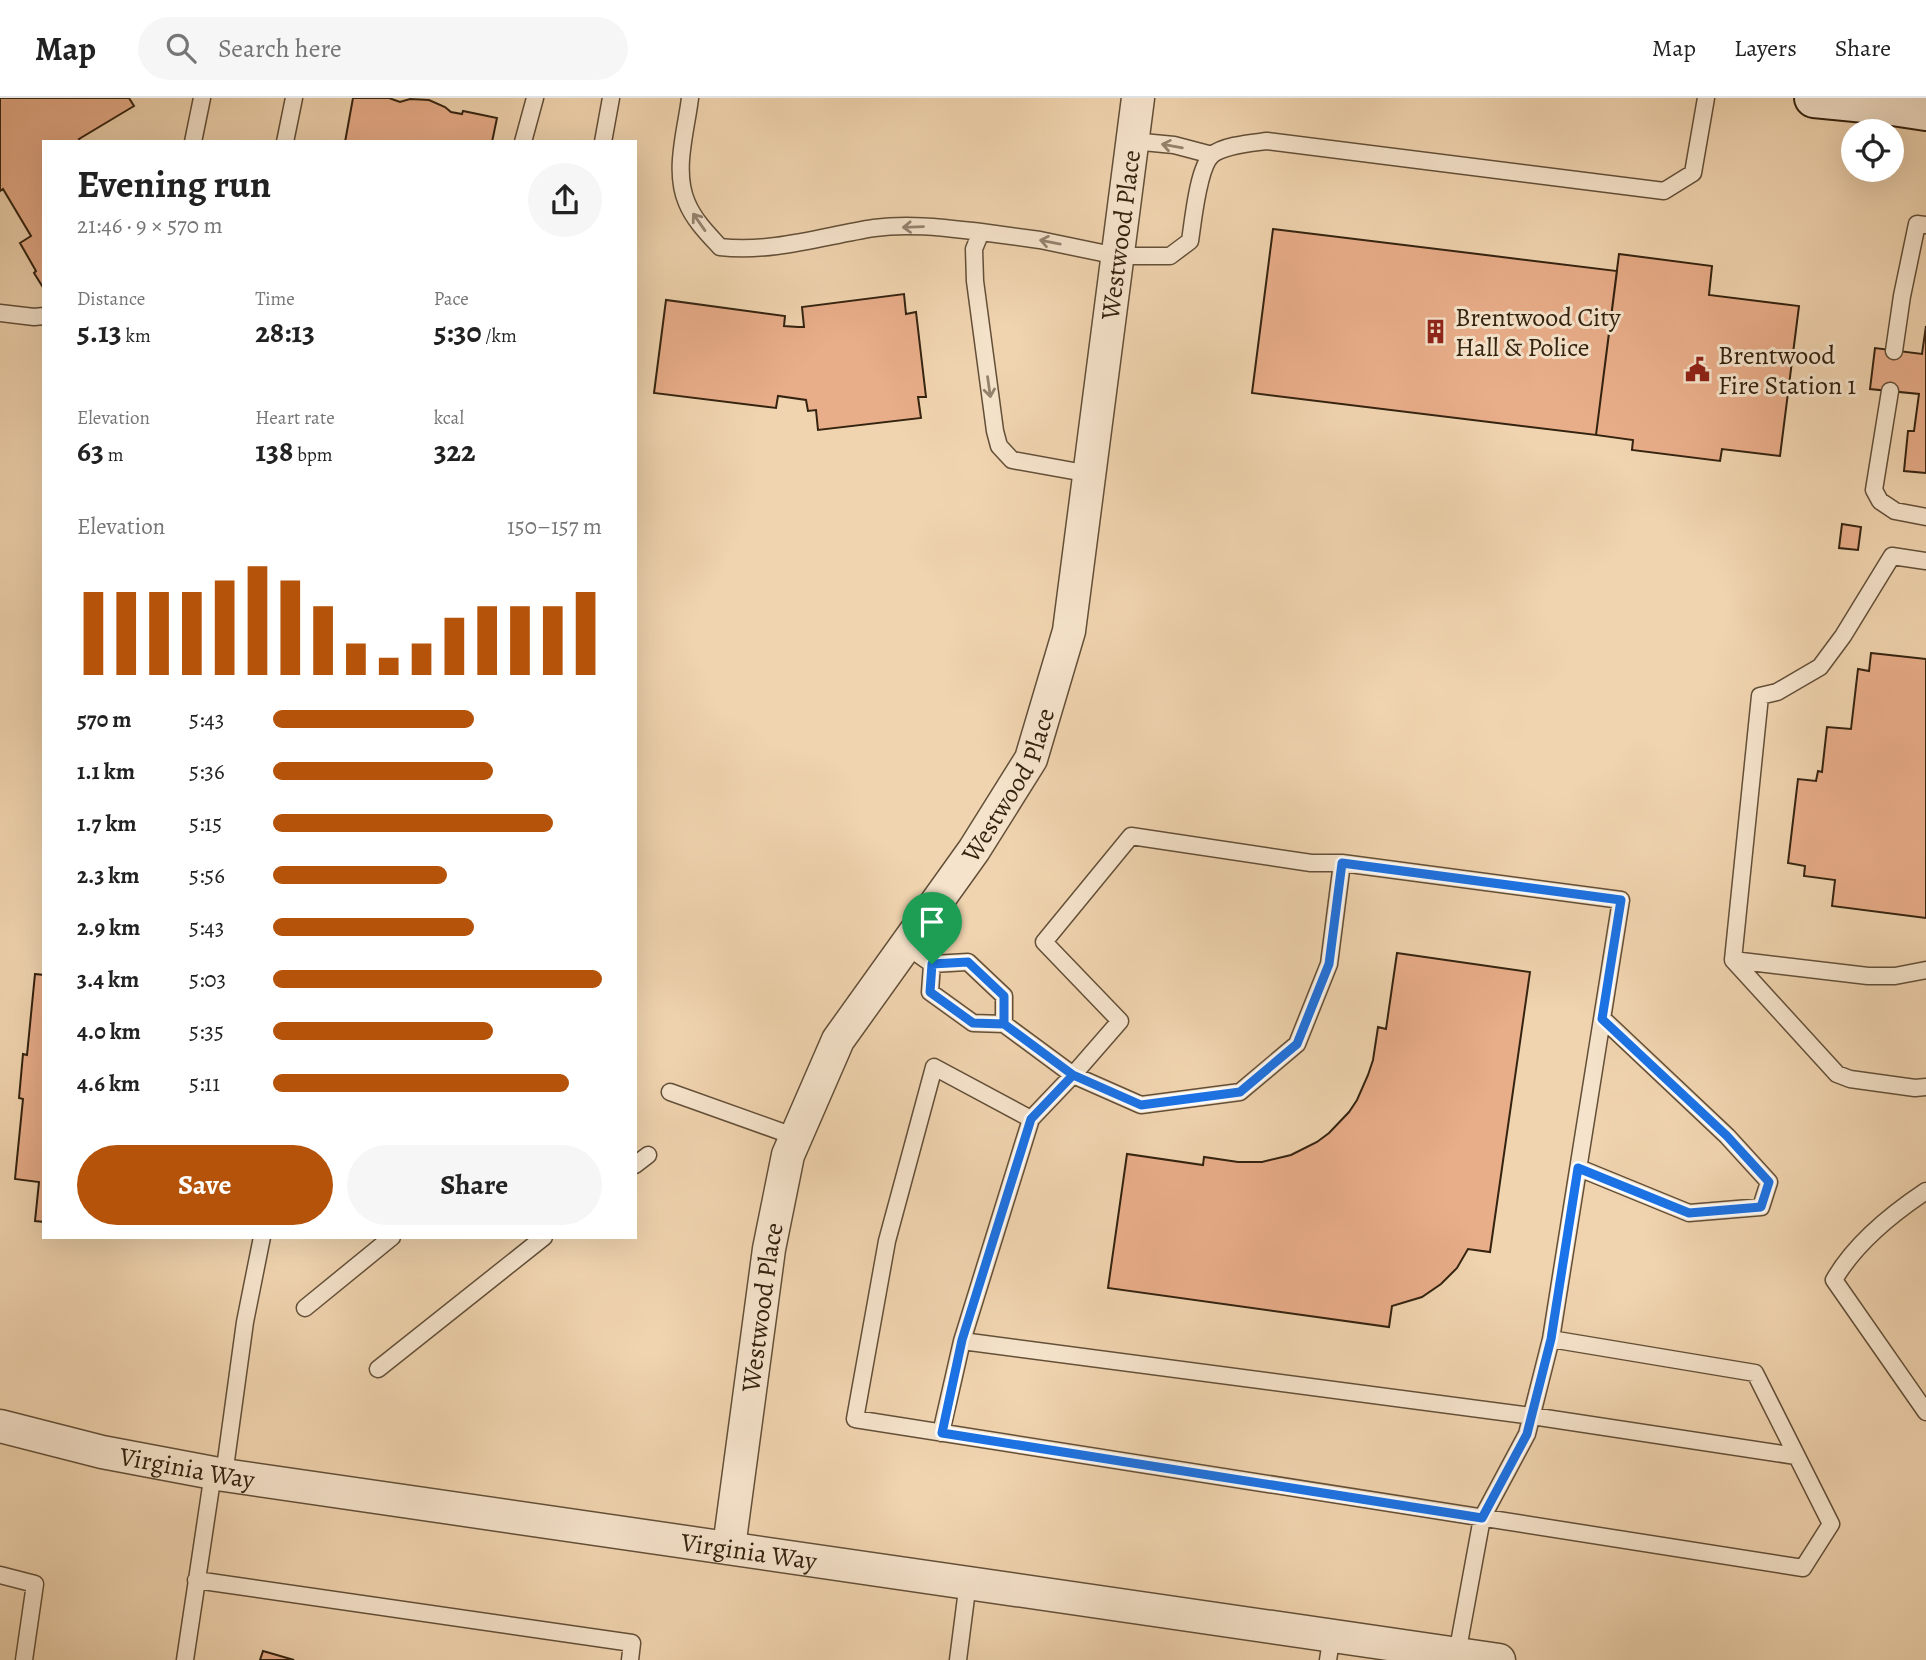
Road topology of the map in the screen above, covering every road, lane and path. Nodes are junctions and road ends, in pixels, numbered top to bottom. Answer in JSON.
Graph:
{"nodes":[{"id":1,"x":202,"y":98,"type":"edge"},
{"id":2,"x":294,"y":98,"type":"edge"},
{"id":3,"x":535,"y":98,"type":"edge"},
{"id":4,"x":611,"y":98,"type":"edge"},
{"id":5,"x":690,"y":98,"type":"edge"},
{"id":6,"x":1138,"y":98,"type":"edge"},
{"id":7,"x":1706,"y":98,"type":"edge"},
{"id":8,"x":1814,"y":98,"type":"edge"},
{"id":9,"x":1926,"y":111,"type":"edge"},
{"id":10,"x":193,"y":140,"type":"edge"},
{"id":11,"x":285,"y":140,"type":"edge"},
{"id":12,"x":524,"y":140,"type":"edge"},
{"id":13,"x":603,"y":140,"type":"edge"},
{"id":14,"x":1132,"y":141,"type":"junction"},
{"id":15,"x":1212,"y":155,"type":"junction"},
{"id":16,"x":1921,"y":225,"type":"edge"},
{"id":17,"x":981,"y":232,"type":"junction"},
{"id":18,"x":1117,"y":256,"type":"junction"},
{"id":19,"x":0,"y":313,"type":"edge"},
{"id":20,"x":42,"y":316,"type":"edge"},
{"id":21,"x":1894,"y":351,"type":"dead end"},
{"id":22,"x":1890,"y":391,"type":"dead end"},
{"id":23,"x":1090,"y":474,"type":"junction"},
{"id":24,"x":1926,"y":517,"type":"edge"},
{"id":25,"x":1926,"y":561,"type":"edge"},
{"id":26,"x":1342,"y":863,"type":"junction"},
{"id":27,"x":905,"y":946,"type":"junction"},
{"id":28,"x":1733,"y":960,"type":"junction"},
{"id":29,"x":932,"y":964,"type":"junction"},
{"id":30,"x":1926,"y":970,"type":"edge"},
{"id":31,"x":1602,"y":1019,"type":"junction"},
{"id":32,"x":1004,"y":1024,"type":"junction"},
{"id":33,"x":1073,"y":1075,"type":"junction"},
{"id":34,"x":1926,"y":1087,"type":"edge"},
{"id":35,"x":670,"y":1092,"type":"dead end"},
{"id":36,"x":1031,"y":1119,"type":"junction"},
{"id":37,"x":796,"y":1137,"type":"junction"},
{"id":38,"x":1578,"y":1168,"type":"junction"},
{"id":39,"x":1926,"y":1191,"type":"edge"},
{"id":40,"x":262,"y":1239,"type":"edge"},
{"id":41,"x":390,"y":1239,"type":"edge"},
{"id":42,"x":541,"y":1239,"type":"edge"},
{"id":43,"x":305,"y":1308,"type":"dead end"},
{"id":44,"x":1551,"y":1339,"type":"junction"},
{"id":45,"x":962,"y":1340,"type":"junction"},
{"id":46,"x":378,"y":1369,"type":"dead end"},
{"id":47,"x":1926,"y":1412,"type":"edge"},
{"id":48,"x":1532,"y":1416,"type":"junction"},
{"id":49,"x":0,"y":1426,"type":"edge"},
{"id":50,"x":942,"y":1433,"type":"junction"},
{"id":51,"x":1796,"y":1456,"type":"junction"},
{"id":52,"x":218,"y":1474,"type":"junction"},
{"id":53,"x":1482,"y":1518,"type":"junction"},
{"id":54,"x":729,"y":1547,"type":"junction"},
{"id":55,"x":0,"y":1575,"type":"edge"},
{"id":56,"x":196,"y":1580,"type":"junction"},
{"id":57,"x":968,"y":1582,"type":"junction"},
{"id":58,"x":1330,"y":1648,"type":"edge"},
{"id":59,"x":1457,"y":1654,"type":"junction"},
{"id":60,"x":24,"y":1660,"type":"edge"},
{"id":61,"x":185,"y":1660,"type":"edge"},
{"id":62,"x":630,"y":1660,"type":"edge"},
{"id":63,"x":958,"y":1660,"type":"edge"},
{"id":64,"x":1499,"y":1660,"type":"edge"}],
"edges":[{"from":1,"to":10,"type":"lane"},
{"from":2,"to":11,"type":"lane"},
{"from":3,"to":12,"type":"lane"},
{"from":4,"to":13,"type":"lane"},
{"from":17,"to":5,"type":"lane","one_way":true},
{"from":6,"to":14,"type":"street","name":"Westwood Place"},
{"from":7,"to":15,"type":"lane"},
{"from":8,"to":9,"type":"main road"},
{"from":15,"to":14,"type":"lane","one_way":true},
{"from":14,"to":18,"type":"street","name":"Westwood Place"},
{"from":15,"to":18,"type":"lane"},
{"from":16,"to":21,"type":"lane"},
{"from":18,"to":17,"type":"lane","one_way":true},
{"from":17,"to":23,"type":"lane","one_way":true},
{"from":18,"to":23,"type":"street","name":"Westwood Place"},
{"from":19,"to":20,"type":"lane"},
{"from":22,"to":24,"type":"lane"},
{"from":23,"to":27,"type":"street","name":"Westwood Place"},
{"from":25,"to":28,"type":"lane"},
{"from":26,"to":31,"type":"lane"},
{"from":26,"to":33,"type":"lane"},
{"from":26,"to":33,"type":"lane"},
{"from":27,"to":29,"type":"lane"},
{"from":27,"to":37,"type":"street","name":"Westwood Place"},
{"from":28,"to":30,"type":"lane"},
{"from":28,"to":34,"type":"lane"},
{"from":29,"to":32,"type":"lane"},
{"from":29,"to":32,"type":"lane"},
{"from":31,"to":38,"type":"lane"},
{"from":31,"to":38,"type":"lane"},
{"from":32,"to":33,"type":"lane"},
{"from":33,"to":36,"type":"lane"},
{"from":35,"to":37,"type":"lane"},
{"from":36,"to":45,"type":"lane"},
{"from":36,"to":50,"type":"lane"},
{"from":37,"to":54,"type":"street","name":"Westwood Place"},
{"from":38,"to":44,"type":"lane"},
{"from":39,"to":47,"type":"lane"},
{"from":40,"to":52,"type":"lane"},
{"from":41,"to":43,"type":"lane"},
{"from":42,"to":46,"type":"lane"},
{"from":44,"to":48,"type":"lane"},
{"from":44,"to":51,"type":"lane"},
{"from":45,"to":48,"type":"lane"},
{"from":45,"to":50,"type":"lane"},
{"from":48,"to":51,"type":"lane"},
{"from":48,"to":53,"type":"lane"},
{"from":49,"to":52,"type":"street","name":"Virginia Way"},
{"from":50,"to":53,"type":"lane"},
{"from":51,"to":53,"type":"lane"},
{"from":52,"to":54,"type":"street","name":"Virginia Way"},
{"from":52,"to":56,"type":"lane"},
{"from":53,"to":59,"type":"lane"},
{"from":54,"to":57,"type":"street","name":"Virginia Way"},
{"from":55,"to":60,"type":"lane"},
{"from":56,"to":61,"type":"lane"},
{"from":56,"to":62,"type":"lane"},
{"from":57,"to":58,"type":"street","name":"Virginia Way"},
{"from":57,"to":63,"type":"lane"},
{"from":58,"to":59,"type":"street","name":"Virginia Way"},
{"from":59,"to":64,"type":"street","name":"Virginia Way"}]}
